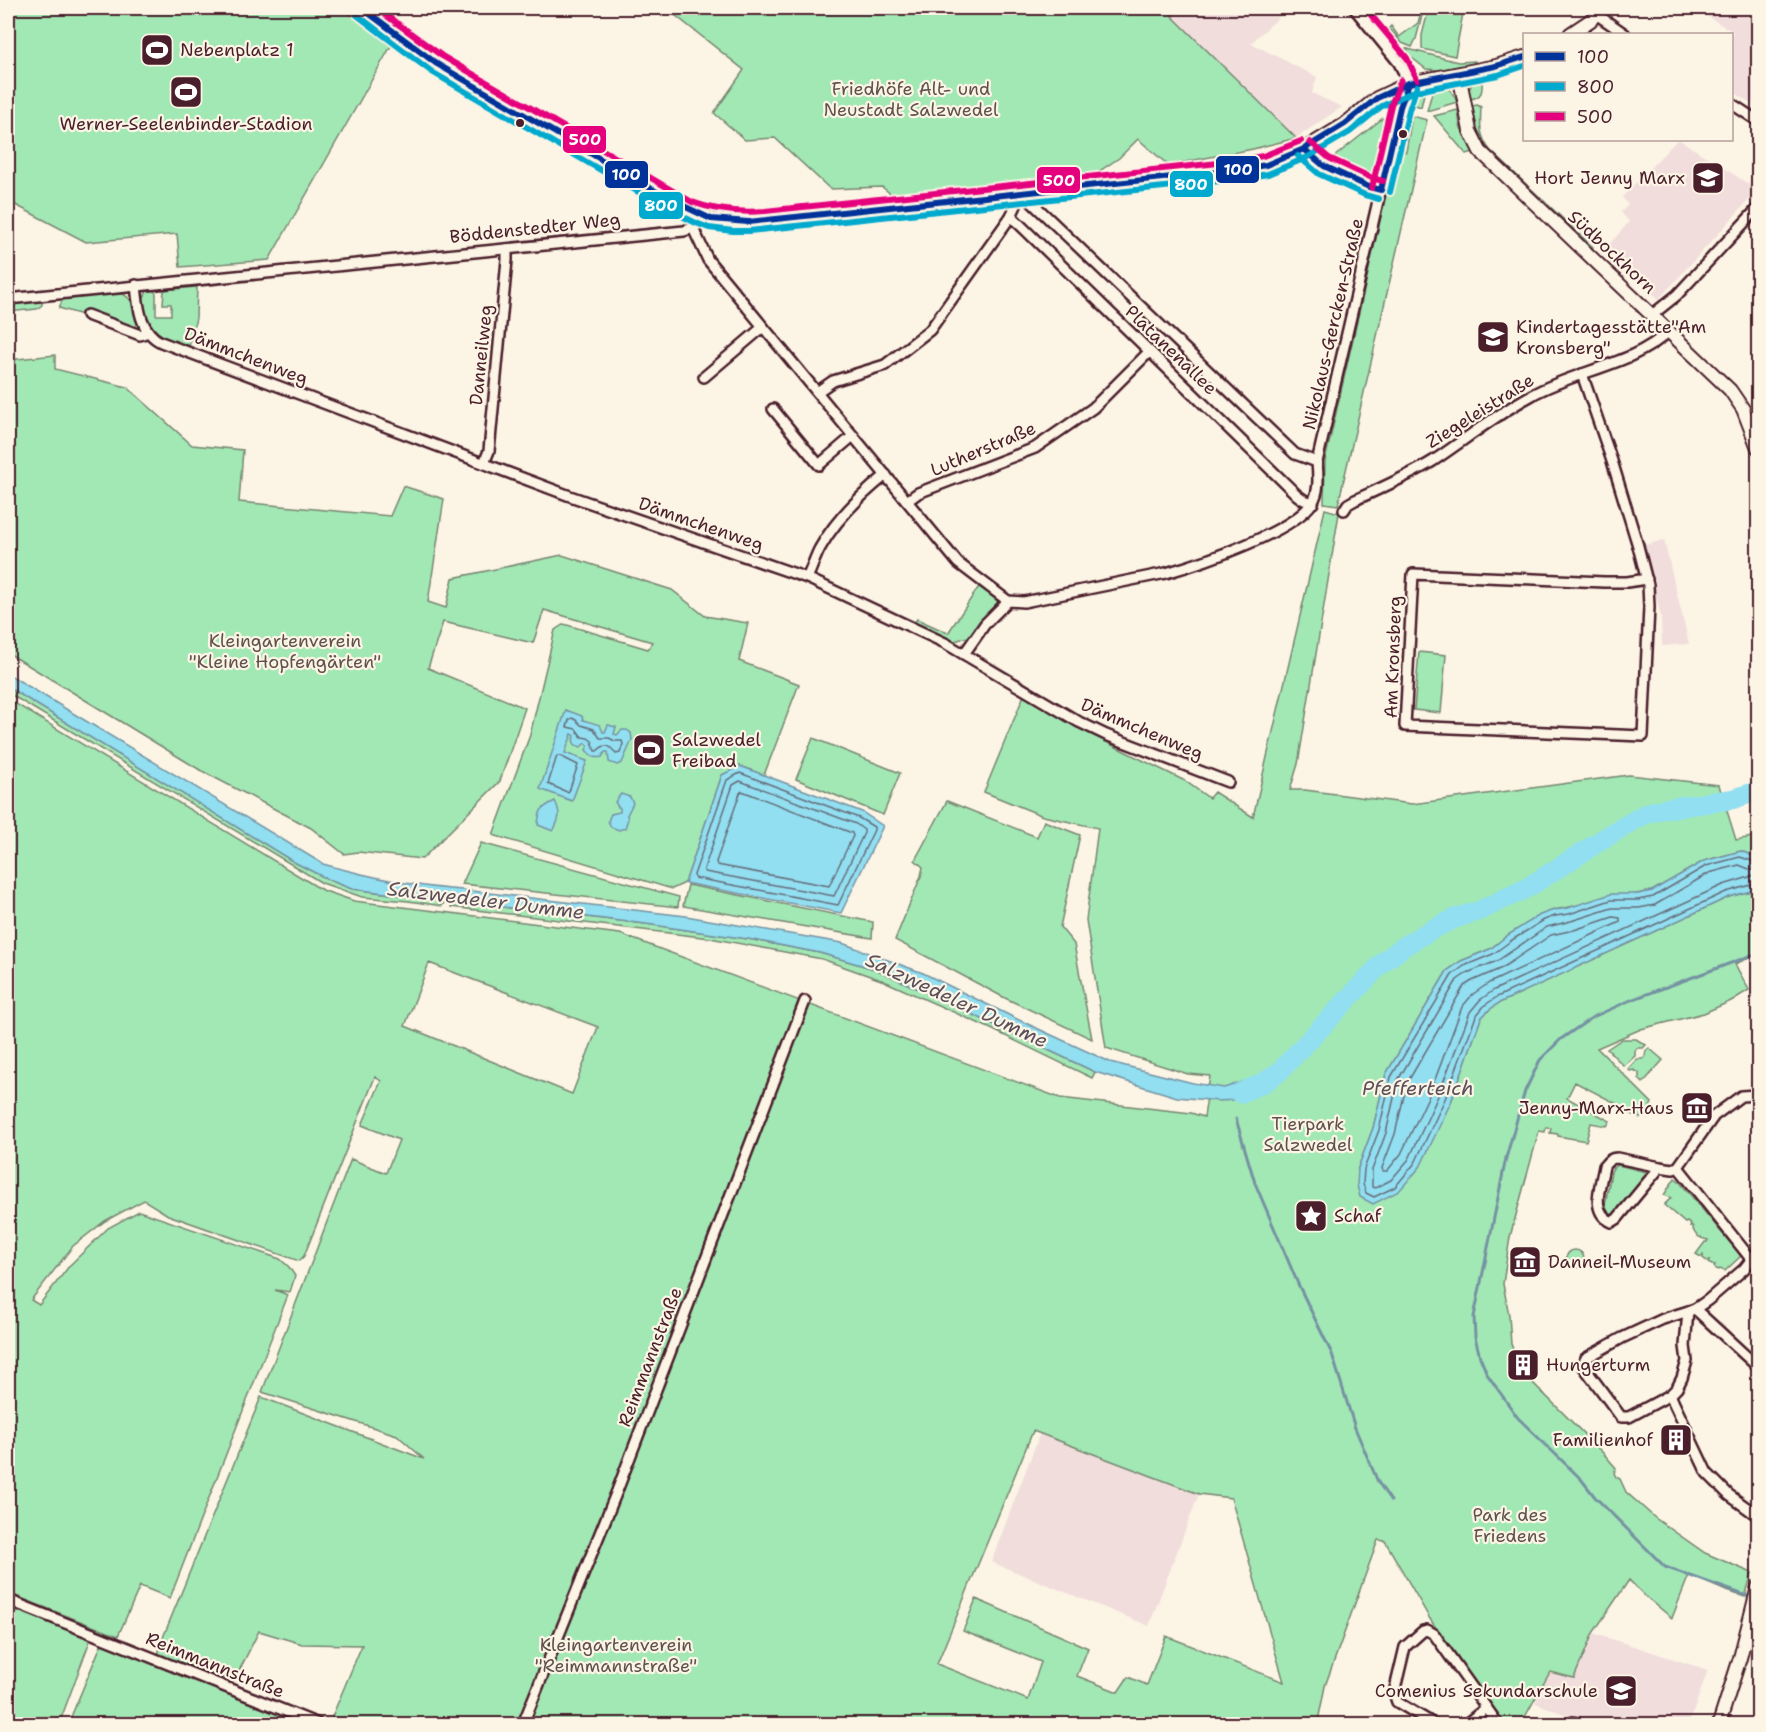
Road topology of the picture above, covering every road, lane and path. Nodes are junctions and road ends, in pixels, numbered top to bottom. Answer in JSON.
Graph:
{"nodes":[{"id":1,"x":362,"y":8,"type":"edge"},
{"id":2,"x":1354,"y":8,"type":"edge"},
{"id":3,"x":1598,"y":11,"type":"edge"},
{"id":4,"x":1572,"y":33,"type":"edge"},
{"id":5,"x":1624,"y":33,"type":"edge"},
{"id":6,"x":1523,"y":57,"type":"edge"},
{"id":7,"x":1459,"y":74,"type":"junction"},
{"id":8,"x":1409,"y":83,"type":"junction"},
{"id":9,"x":1733,"y":105,"type":"edge"},
{"id":10,"x":1758,"y":121,"type":"edge"},
{"id":11,"x":1304,"y":149,"type":"junction"},
{"id":12,"x":1380,"y":190,"type":"junction"},
{"id":13,"x":1022,"y":193,"type":"junction"},
{"id":14,"x":1758,"y":208,"type":"edge"},
{"id":15,"x":700,"y":215,"type":"junction"},
{"id":16,"x":1011,"y":216,"type":"junction"},
{"id":17,"x":693,"y":228,"type":"junction"},
{"id":18,"x":507,"y":249,"type":"junction"},
{"id":19,"x":136,"y":285,"type":"junction"},
{"id":20,"x":8,"y":299,"type":"edge"},
{"id":21,"x":87,"y":315,"type":"dead end"},
{"id":22,"x":1652,"y":315,"type":"junction"},
{"id":23,"x":764,"y":327,"type":"junction"},
{"id":24,"x":1669,"y":331,"type":"junction"},
{"id":25,"x":148,"y":332,"type":"junction"},
{"id":26,"x":1149,"y":352,"type":"junction"},
{"id":27,"x":1582,"y":374,"type":"junction"},
{"id":28,"x":704,"y":377,"type":"dead end"},
{"id":29,"x":817,"y":392,"type":"junction"},
{"id":30,"x":773,"y":409,"type":"dead end"},
{"id":31,"x":854,"y":436,"type":"junction"},
{"id":32,"x":1758,"y":442,"type":"edge"},
{"id":33,"x":1317,"y":462,"type":"junction"},
{"id":34,"x":484,"y":463,"type":"junction"},
{"id":35,"x":886,"y":475,"type":"junction"},
{"id":36,"x":907,"y":501,"type":"junction"},
{"id":37,"x":1313,"y":503,"type":"junction"},
{"id":38,"x":1344,"y":510,"type":"dead end"},
{"id":39,"x":807,"y":578,"type":"junction"},
{"id":40,"x":1647,"y":579,"type":"junction"},
{"id":41,"x":1008,"y":601,"type":"junction"},
{"id":42,"x":964,"y":654,"type":"junction"},
{"id":43,"x":1228,"y":782,"type":"dead end"},
{"id":44,"x":805,"y":1001,"type":"dead end"},
{"id":45,"x":1758,"y":1098,"type":"edge"},
{"id":46,"x":1660,"y":1167,"type":"junction"},
{"id":47,"x":1678,"y":1167,"type":"junction"},
{"id":48,"x":1755,"y":1257,"type":"edge"},
{"id":49,"x":1692,"y":1310,"type":"junction"},
{"id":50,"x":1758,"y":1367,"type":"edge"},
{"id":51,"x":1670,"y":1395,"type":"junction"},
{"id":52,"x":1758,"y":1516,"type":"edge"},
{"id":53,"x":1758,"y":1587,"type":"edge"},
{"id":54,"x":8,"y":1600,"type":"edge"},
{"id":55,"x":1486,"y":1708,"type":"junction"},
{"id":56,"x":318,"y":1725,"type":"edge"},
{"id":57,"x":523,"y":1725,"type":"edge"},
{"id":58,"x":1434,"y":1725,"type":"edge"},
{"id":59,"x":1466,"y":1725,"type":"edge"},
{"id":60,"x":1498,"y":1725,"type":"edge"},
{"id":61,"x":1719,"y":1725,"type":"edge"}],
"edges":[{"from":1,"to":15,"type":"street"},
{"from":2,"to":8,"type":"street"},
{"from":3,"to":4,"type":"street"},
{"from":3,"to":5,"type":"street"},
{"from":6,"to":7,"type":"street"},
{"from":7,"to":8,"type":"street"},
{"from":7,"to":22,"type":"street","name":"Südbockhorn"},
{"from":8,"to":11,"type":"street"},
{"from":8,"to":12,"type":"street","name":"Nikolaus-Gercken-Straße"},
{"from":9,"to":10,"type":"street"},
{"from":11,"to":12,"type":"street"},
{"from":11,"to":13,"type":"street"},
{"from":12,"to":33,"type":"street","name":"Nikolaus-Gercken-Straße"},
{"from":13,"to":15,"type":"street"},
{"from":13,"to":16,"type":"street"},
{"from":13,"to":33,"type":"street","name":"Platanenallee"},
{"from":14,"to":22,"type":"street"},
{"from":15,"to":17,"type":"street"},
{"from":16,"to":26,"type":"street","name":"Platanenallee"},
{"from":16,"to":29,"type":"street"},
{"from":17,"to":18,"type":"street","name":"Böddenstedter Weg"},
{"from":17,"to":23,"type":"street"},
{"from":18,"to":19,"type":"street","name":"Böddenstedter Weg"},
{"from":18,"to":34,"type":"street","name":"Danneilweg"},
{"from":19,"to":20,"type":"street","name":"Böddenstedter Weg"},
{"from":19,"to":25,"type":"street"},
{"from":21,"to":25,"type":"street","name":"Dämmchenweg"},
{"from":22,"to":24,"type":"street","name":"Südbockhorn"},
{"from":23,"to":28,"type":"street"},
{"from":23,"to":29,"type":"street"},
{"from":24,"to":27,"type":"street","name":"Ziegeleistraße"},
{"from":24,"to":32,"type":"street","name":"Südbockhorn"},
{"from":25,"to":34,"type":"street","name":"Dämmchenweg"},
{"from":26,"to":36,"type":"street","name":"Lutherstraße"},
{"from":26,"to":37,"type":"street","name":"Platanenallee"},
{"from":27,"to":38,"type":"street","name":"Ziegeleistraße"},
{"from":27,"to":40,"type":"street","name":"Am Kronsberg"},
{"from":29,"to":31,"type":"street"},
{"from":30,"to":31,"type":"street"},
{"from":31,"to":35,"type":"street"},
{"from":33,"to":37,"type":"street","name":"Nikolaus-Gercken-Straße"},
{"from":34,"to":39,"type":"street","name":"Dämmchenweg"},
{"from":35,"to":36,"type":"street"},
{"from":35,"to":39,"type":"street"},
{"from":36,"to":41,"type":"street"},
{"from":37,"to":41,"type":"street"},
{"from":39,"to":42,"type":"street","name":"Dämmchenweg"},
{"from":40,"to":40,"type":"street","name":"Am Kronsberg"},
{"from":41,"to":42,"type":"street"},
{"from":42,"to":43,"type":"street","name":"Dämmchenweg"},
{"from":44,"to":57,"type":"street","name":"Reimmannstraße"},
{"from":45,"to":47,"type":"street"},
{"from":46,"to":46,"type":"street"},
{"from":46,"to":47,"type":"street"},
{"from":47,"to":48,"type":"street"},
{"from":48,"to":49,"type":"street"},
{"from":49,"to":50,"type":"street"},
{"from":49,"to":51,"type":"street"},
{"from":49,"to":51,"type":"street"},
{"from":51,"to":52,"type":"street"},
{"from":53,"to":61,"type":"street"},
{"from":54,"to":56,"type":"street","name":"Reimmannstraße"},
{"from":55,"to":58,"type":"street"},
{"from":55,"to":59,"type":"street"},
{"from":55,"to":60,"type":"street"}]}
